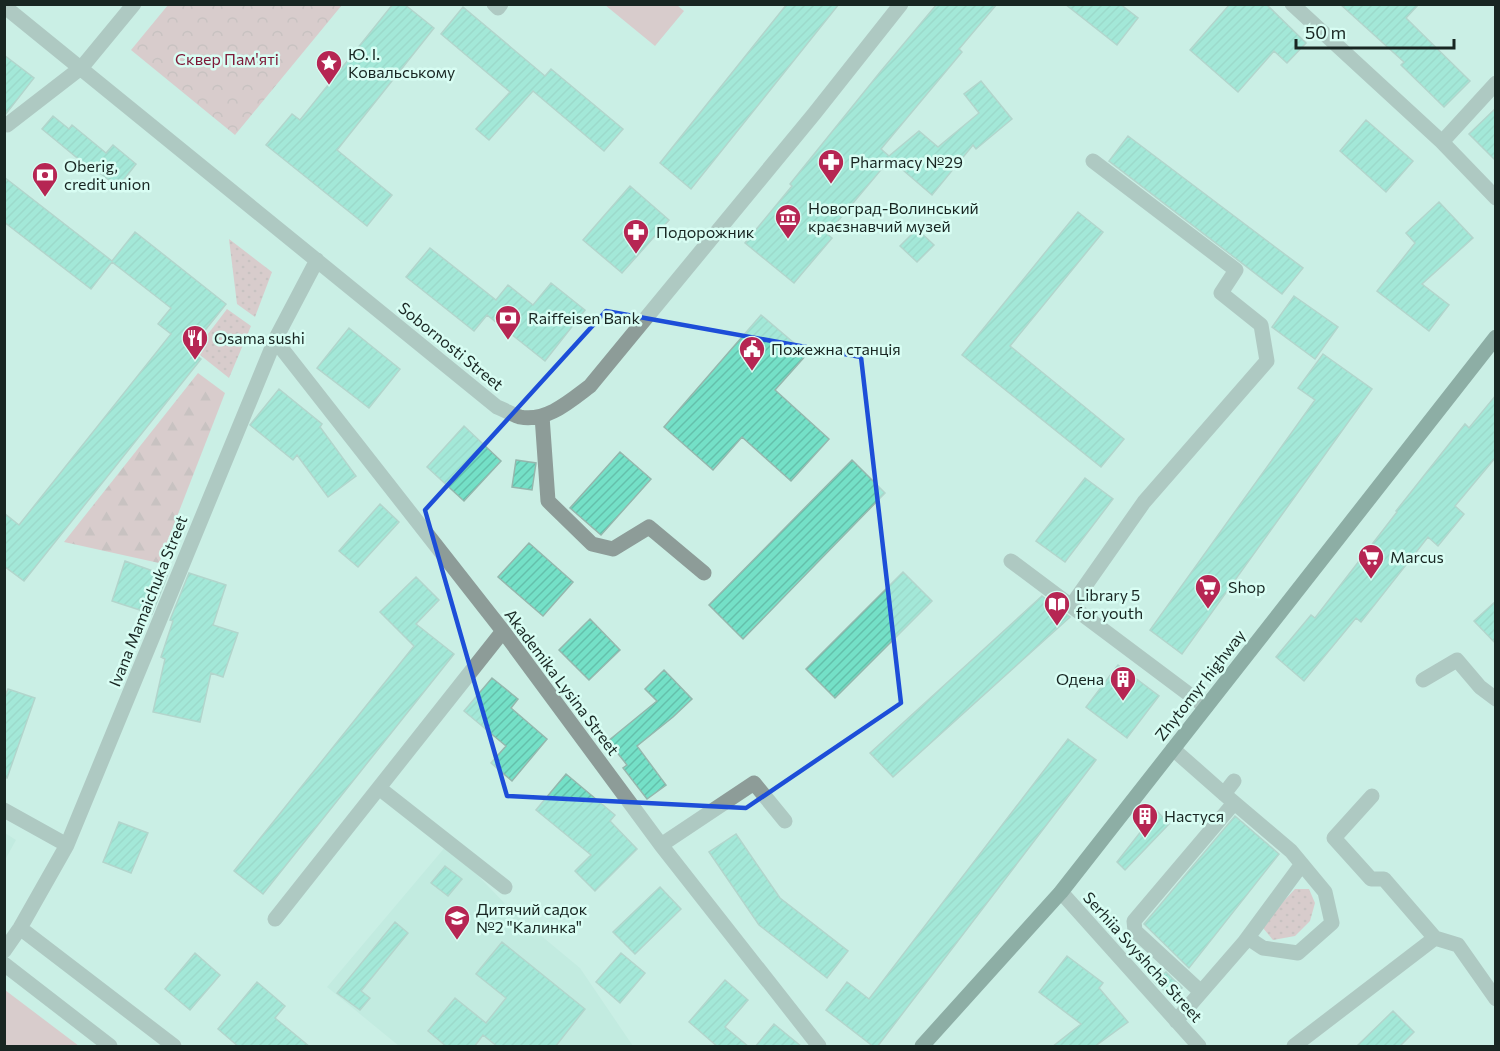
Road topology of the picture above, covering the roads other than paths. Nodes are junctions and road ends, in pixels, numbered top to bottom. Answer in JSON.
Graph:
{"nodes":[{"id":1,"x":134,"y":4,"type":"edge"},
{"id":2,"x":494,"y":4,"type":"edge"},
{"id":3,"x":501,"y":4,"type":"edge"},
{"id":4,"x":901,"y":4,"type":"edge"},
{"id":5,"x":1292,"y":4,"type":"edge"},
{"id":6,"x":4,"y":6,"type":"edge"},
{"id":7,"x":82,"y":66,"type":"junction"},
{"id":8,"x":1496,"y":84,"type":"edge"},
{"id":9,"x":4,"y":124,"type":"edge"},
{"id":10,"x":1442,"y":142,"type":"junction"},
{"id":11,"x":1093,"y":161,"type":"dead end"},
{"id":12,"x":1496,"y":198,"type":"edge"},
{"id":13,"x":317,"y":261,"type":"junction"},
{"id":14,"x":1496,"y":337,"type":"edge"},
{"id":15,"x":275,"y":340,"type":"junction"},
{"id":16,"x":542,"y":416,"type":"junction"},
{"id":17,"x":1011,"y":561,"type":"dead end"},
{"id":18,"x":704,"y":573,"type":"dead end"},
{"id":19,"x":1071,"y":606,"type":"junction"},
{"id":20,"x":503,"y":631,"type":"junction"},
{"id":21,"x":1423,"y":680,"type":"dead end"},
{"id":22,"x":1496,"y":699,"type":"edge"},
{"id":23,"x":1206,"y":707,"type":"junction"},
{"id":24,"x":1173,"y":749,"type":"junction"},
{"id":25,"x":1234,"y":781,"type":"dead end"},
{"id":26,"x":379,"y":788,"type":"junction"},
{"id":27,"x":1372,"y":796,"type":"dead end"},
{"id":28,"x":1229,"y":799,"type":"junction"},
{"id":29,"x":4,"y":810,"type":"edge"},
{"id":30,"x":785,"y":821,"type":"dead end"},
{"id":31,"x":67,"y":845,"type":"junction"},
{"id":32,"x":661,"y":845,"type":"junction"},
{"id":33,"x":1302,"y":864,"type":"junction"},
{"id":34,"x":505,"y":887,"type":"dead end"},
{"id":35,"x":1061,"y":892,"type":"junction"},
{"id":36,"x":275,"y":919,"type":"dead end"},
{"id":37,"x":20,"y":928,"type":"junction"},
{"id":38,"x":1248,"y":938,"type":"junction"},
{"id":39,"x":1435,"y":938,"type":"junction"},
{"id":40,"x":4,"y":951,"type":"edge"},
{"id":41,"x":4,"y":964,"type":"edge"},
{"id":42,"x":1201,"y":992,"type":"junction"},
{"id":43,"x":1496,"y":999,"type":"edge"},
{"id":44,"x":1176,"y":1021,"type":"junction"},
{"id":45,"x":110,"y":1047,"type":"edge"},
{"id":46,"x":174,"y":1047,"type":"edge"},
{"id":47,"x":819,"y":1047,"type":"edge"},
{"id":48,"x":922,"y":1047,"type":"edge"},
{"id":49,"x":1199,"y":1047,"type":"edge"},
{"id":50,"x":1294,"y":1047,"type":"edge"}],
"edges":[{"from":1,"to":7,"type":"street"},
{"from":2,"to":3,"type":"street"},
{"from":4,"to":16,"type":"street"},
{"from":5,"to":10,"type":"street"},
{"from":6,"to":7,"type":"street","name":"Sobornosti Street"},
{"from":7,"to":9,"type":"street"},
{"from":7,"to":13,"type":"street","name":"Sobornosti Street"},
{"from":8,"to":10,"type":"street"},
{"from":10,"to":12,"type":"street"},
{"from":11,"to":19,"type":"street"},
{"from":13,"to":15,"type":"street","name":"Ivana Mamaichuka Street"},
{"from":13,"to":16,"type":"street","name":"Sobornosti Street"},
{"from":14,"to":23,"type":"main road","name":"Zhytomyr highway"},
{"from":15,"to":20,"type":"street","name":"Akademika Lysina Street"},
{"from":15,"to":31,"type":"street","name":"Ivana Mamaichuka Street"},
{"from":16,"to":18,"type":"street"},
{"from":17,"to":19,"type":"street"},
{"from":19,"to":23,"type":"street"},
{"from":20,"to":26,"type":"street"},
{"from":20,"to":32,"type":"street","name":"Akademika Lysina Street"},
{"from":21,"to":22,"type":"street"},
{"from":23,"to":24,"type":"main road","name":"Zhytomyr highway"},
{"from":24,"to":28,"type":"street"},
{"from":24,"to":35,"type":"main road","name":"Zhytomyr highway"},
{"from":25,"to":28,"type":"street"},
{"from":26,"to":34,"type":"street"},
{"from":26,"to":36,"type":"street"},
{"from":27,"to":39,"type":"street"},
{"from":28,"to":33,"type":"street"},
{"from":28,"to":42,"type":"street"},
{"from":29,"to":31,"type":"street"},
{"from":30,"to":32,"type":"street"},
{"from":31,"to":37,"type":"street","name":"Ivana Mamaichuka Street"},
{"from":32,"to":47,"type":"street","name":"Akademika Lysina Street"},
{"from":33,"to":38,"type":"street"},
{"from":33,"to":38,"type":"street"},
{"from":35,"to":44,"type":"street","name":"Serhiia Svyshcha Street"},
{"from":35,"to":48,"type":"main road","name":"Zhytomyr highway"},
{"from":37,"to":40,"type":"street","name":"Ivana Mamaichuka Street"},
{"from":37,"to":46,"type":"street"},
{"from":38,"to":42,"type":"street"},
{"from":39,"to":43,"type":"street"},
{"from":39,"to":50,"type":"street"},
{"from":41,"to":45,"type":"street"},
{"from":42,"to":44,"type":"street"},
{"from":44,"to":49,"type":"street","name":"Serhiia Svyshcha Street"}]}
